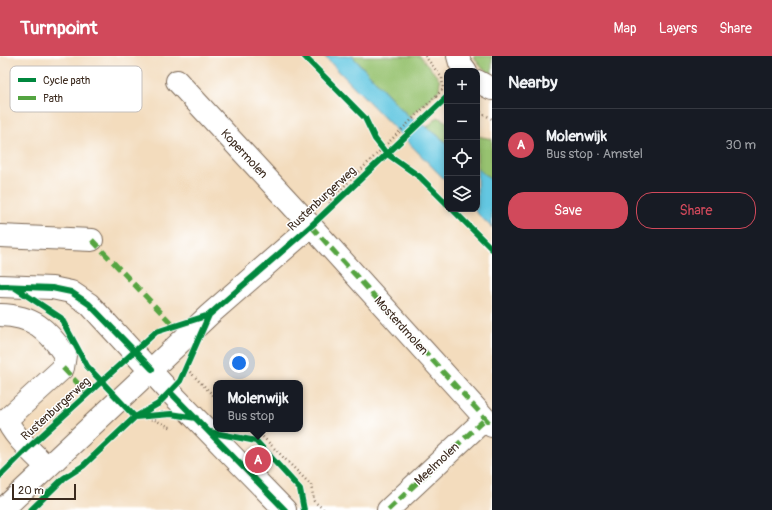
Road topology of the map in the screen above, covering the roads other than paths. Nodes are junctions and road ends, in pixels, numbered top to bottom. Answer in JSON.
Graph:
{"nodes":[{"id":1,"x":458,"y":56,"type":"edge"},
{"id":2,"x":464,"y":68,"type":"edge"},
{"id":3,"x":177,"y":81,"type":"dead end"},
{"id":4,"x":480,"y":83,"type":"edge"},
{"id":5,"x":492,"y":89,"type":"edge"},
{"id":6,"x":311,"y":226,"type":"junction"},
{"id":7,"x":0,"y":236,"type":"edge"},
{"id":8,"x":92,"y":240,"type":"dead end"},
{"id":9,"x":0,"y":286,"type":"edge"},
{"id":10,"x":0,"y":315,"type":"edge"},
{"id":11,"x":152,"y":370,"type":"junction"},
{"id":12,"x":488,"y":422,"type":"edge"},
{"id":13,"x":47,"y":467,"type":"junction"},
{"id":14,"x":2,"y":510,"type":"edge"},
{"id":15,"x":285,"y":510,"type":"edge"},
{"id":16,"x":388,"y":510,"type":"edge"}],
"edges":[{"from":1,"to":2,"type":"street"},
{"from":3,"to":6,"type":"street","name":"Kopermolen"},
{"from":4,"to":5,"type":"street"},
{"from":6,"to":11,"type":"street","name":"Rustenburgerweg"},
{"from":6,"to":12,"type":"street","name":"Mosterdmolen"},
{"from":7,"to":8,"type":"street"},
{"from":9,"to":11,"type":"street"},
{"from":10,"to":13,"type":"street"},
{"from":11,"to":13,"type":"street","name":"Rustenburgerweg"},
{"from":11,"to":15,"type":"street"},
{"from":12,"to":16,"type":"street","name":"Meelmolen"},
{"from":13,"to":14,"type":"street","name":"Rustenburgerweg"}]}
